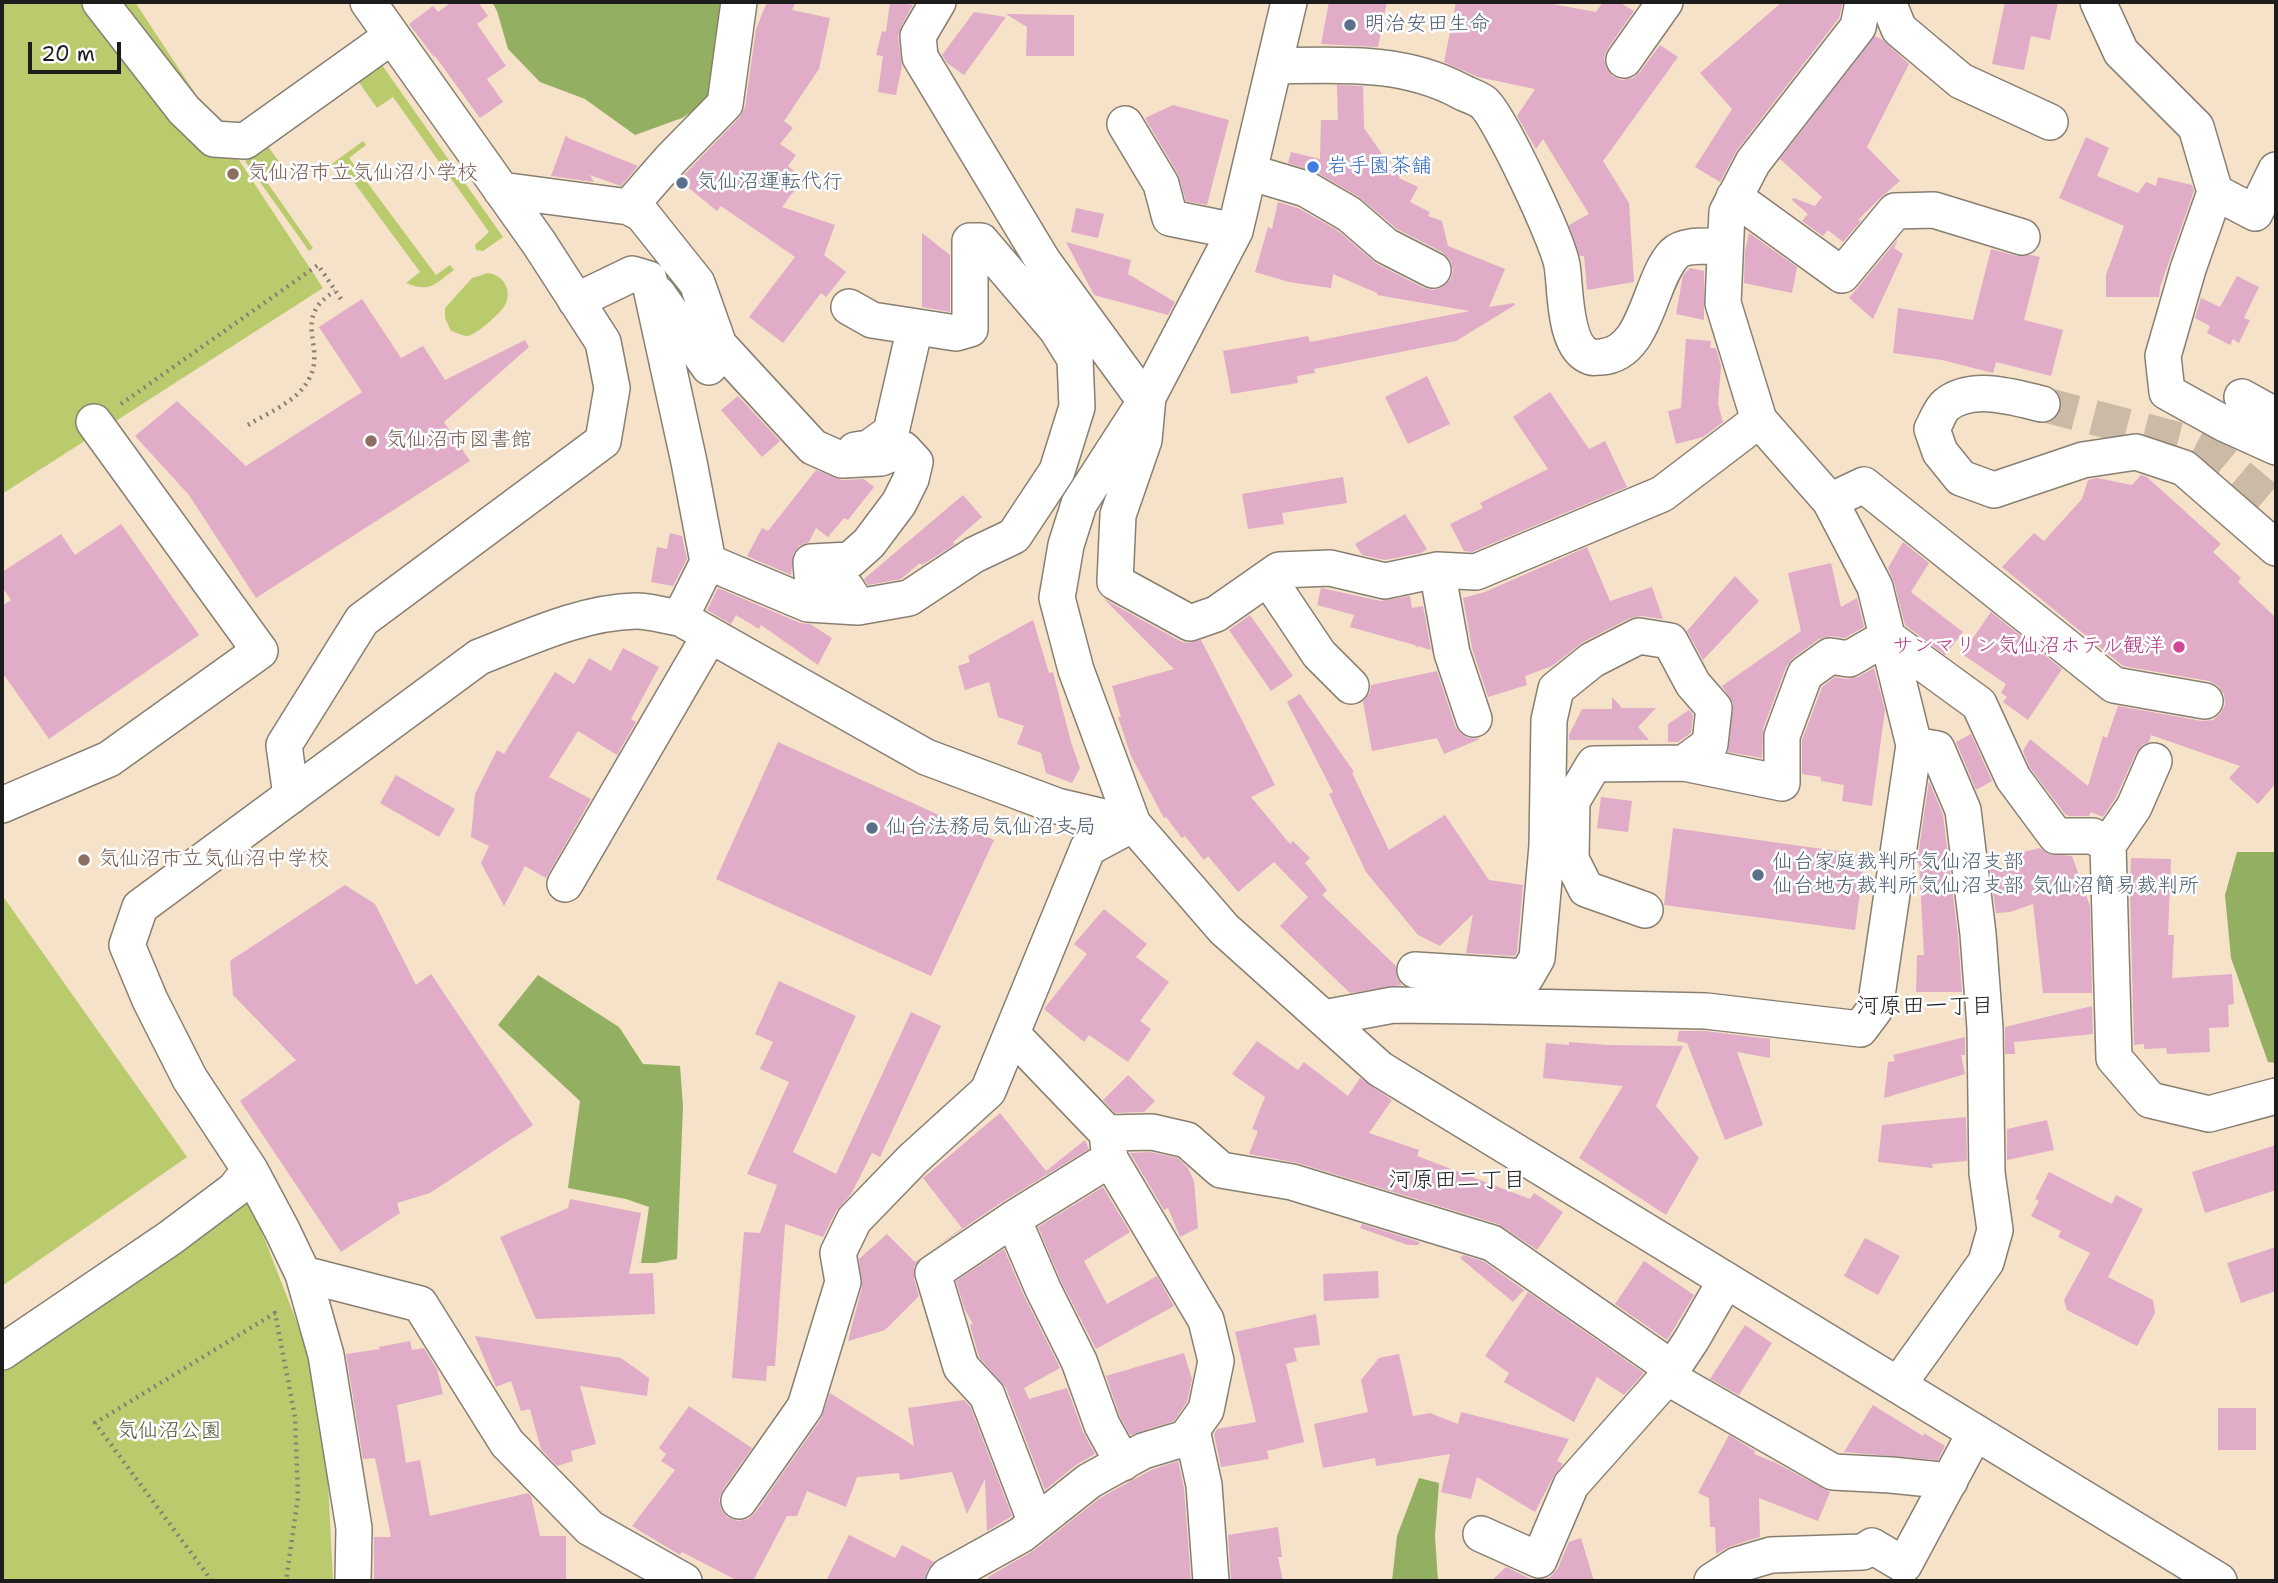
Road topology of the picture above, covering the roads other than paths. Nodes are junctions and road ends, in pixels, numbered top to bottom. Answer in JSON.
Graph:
{"nodes":[{"id":1,"x":100,"y":2,"type":"edge"},
{"id":2,"x":368,"y":2,"type":"edge"},
{"id":3,"x":739,"y":2,"type":"edge"},
{"id":4,"x":938,"y":2,"type":"edge"},
{"id":5,"x":1289,"y":2,"type":"edge"},
{"id":6,"x":1665,"y":2,"type":"edge"},
{"id":7,"x":1863,"y":2,"type":"edge"},
{"id":8,"x":1888,"y":2,"type":"edge"},
{"id":9,"x":2098,"y":2,"type":"edge"},
{"id":10,"x":393,"y":36,"type":"junction"},
{"id":11,"x":1624,"y":60,"type":"dead end"},
{"id":12,"x":1274,"y":66,"type":"junction"},
{"id":13,"x":2050,"y":122,"type":"dead end"},
{"id":14,"x":1125,"y":124,"type":"dead end"},
{"id":15,"x":2276,"y":170,"type":"edge"},
{"id":16,"x":1248,"y":172,"type":"junction"},
{"id":17,"x":501,"y":190,"type":"junction"},
{"id":18,"x":2215,"y":191,"type":"junction"},
{"id":19,"x":1734,"y":197,"type":"junction"},
{"id":20,"x":629,"y":207,"type":"junction"},
{"id":21,"x":1235,"y":230,"type":"junction"},
{"id":22,"x":2022,"y":237,"type":"dead end"},
{"id":23,"x":1725,"y":246,"type":"junction"},
{"id":24,"x":1433,"y":270,"type":"dead end"},
{"id":25,"x":649,"y":279,"type":"junction"},
{"id":26,"x":576,"y":301,"type":"junction"},
{"id":27,"x":849,"y":307,"type":"dead end"},
{"id":28,"x":915,"y":327,"type":"junction"},
{"id":29,"x":709,"y":367,"type":"dead end"},
{"id":30,"x":1148,"y":397,"type":"junction"},
{"id":31,"x":2242,"y":397,"type":"dead end"},
{"id":32,"x":2042,"y":404,"type":"tunnel mouth"},
{"id":33,"x":2276,"y":416,"type":"edge"},
{"id":34,"x":1759,"y":420,"type":"junction"},
{"id":35,"x":94,"y":422,"type":"road end"},
{"id":36,"x":2276,"y":447,"type":"edge"},
{"id":37,"x":831,"y":454,"type":"junction"},
{"id":38,"x":1830,"y":501,"type":"junction"},
{"id":39,"x":2276,"y":548,"type":"edge"},
{"id":40,"x":708,"y":562,"type":"junction"},
{"id":41,"x":1437,"y":570,"type":"junction"},
{"id":42,"x":1268,"y":578,"type":"junction"},
{"id":43,"x":858,"y":607,"type":"junction"},
{"id":44,"x":680,"y":618,"type":"junction"},
{"id":45,"x":710,"y":635,"type":"junction"},
{"id":46,"x":1888,"y":637,"type":"junction"},
{"id":47,"x":1351,"y":686,"type":"dead end"},
{"id":48,"x":2205,"y":701,"type":"dead end"},
{"id":49,"x":1979,"y":704,"type":"junction"},
{"id":50,"x":1474,"y":719,"type":"dead end"},
{"id":51,"x":2018,"y":728,"type":"dead end"},
{"id":52,"x":1914,"y":745,"type":"junction"},
{"id":53,"x":2154,"y":761,"type":"dead end"},
{"id":54,"x":1684,"y":763,"type":"junction"},
{"id":55,"x":2,"y":779,"type":"edge"},
{"id":56,"x":54,"y":783,"type":"junction"},
{"id":57,"x":290,"y":796,"type":"junction"},
{"id":58,"x":2,"y":805,"type":"edge"},
{"id":59,"x":1133,"y":824,"type":"junction"},
{"id":60,"x":2108,"y":845,"type":"junction"},
{"id":61,"x":565,"y":884,"type":"dead end"},
{"id":62,"x":1645,"y":910,"type":"dead end"},
{"id":63,"x":1415,"y":970,"type":"dead end"},
{"id":64,"x":1324,"y":1018,"type":"junction"},
{"id":65,"x":1012,"y":1034,"type":"junction"},
{"id":66,"x":2276,"y":1096,"type":"edge"},
{"id":67,"x":1109,"y":1146,"type":"junction"},
{"id":68,"x":250,"y":1170,"type":"junction"},
{"id":69,"x":1013,"y":1219,"type":"junction"},
{"id":70,"x":303,"y":1274,"type":"junction"},
{"id":71,"x":1726,"y":1280,"type":"junction"},
{"id":72,"x":2,"y":1352,"type":"edge"},
{"id":73,"x":1670,"y":1373,"type":"junction"},
{"id":74,"x":1898,"y":1385,"type":"junction"},
{"id":75,"x":1192,"y":1430,"type":"junction"},
{"id":76,"x":1975,"y":1433,"type":"junction"},
{"id":77,"x":1122,"y":1463,"type":"junction"},
{"id":78,"x":1950,"y":1481,"type":"junction"},
{"id":79,"x":739,"y":1501,"type":"dead end"},
{"id":80,"x":1036,"y":1523,"type":"junction"},
{"id":81,"x":1481,"y":1534,"type":"dead end"},
{"id":82,"x":1541,"y":1571,"type":"edge"},
{"id":83,"x":663,"y":1576,"type":"edge"},
{"id":84,"x":353,"y":1581,"type":"edge"},
{"id":85,"x":944,"y":1581,"type":"edge"},
{"id":86,"x":1212,"y":1581,"type":"edge"},
{"id":87,"x":1712,"y":1581,"type":"edge"},
{"id":88,"x":2220,"y":1581,"type":"edge"}],
"edges":[{"from":1,"to":10,"type":"street"},
{"from":2,"to":10,"type":"street"},
{"from":3,"to":20,"type":"street"},
{"from":4,"to":30,"type":"street"},
{"from":5,"to":12,"type":"street"},
{"from":6,"to":11,"type":"street"},
{"from":7,"to":19,"type":"street"},
{"from":8,"to":13,"type":"street"},
{"from":9,"to":18,"type":"street"},
{"from":10,"to":17,"type":"street"},
{"from":12,"to":16,"type":"street"},
{"from":12,"to":23,"type":"street"},
{"from":14,"to":21,"type":"street"},
{"from":15,"to":18,"type":"street"},
{"from":16,"to":21,"type":"street"},
{"from":16,"to":24,"type":"street"},
{"from":17,"to":20,"type":"street"},
{"from":17,"to":26,"type":"street"},
{"from":18,"to":36,"type":"street"},
{"from":19,"to":22,"type":"street"},
{"from":19,"to":23,"type":"street"},
{"from":20,"to":37,"type":"street"},
{"from":21,"to":30,"type":"street"},
{"from":23,"to":34,"type":"street"},
{"from":25,"to":26,"type":"street"},
{"from":25,"to":29,"type":"street"},
{"from":25,"to":40,"type":"street"},
{"from":26,"to":57,"type":"street"},
{"from":27,"to":28,"type":"street"},
{"from":28,"to":37,"type":"street"},
{"from":28,"to":43,"type":"street"},
{"from":30,"to":42,"type":"street"},
{"from":30,"to":59,"type":"street"},
{"from":31,"to":33,"type":"street"},
{"from":32,"to":39,"type":"street"},
{"from":34,"to":38,"type":"street"},
{"from":34,"to":41,"type":"street"},
{"from":35,"to":56,"type":"street"},
{"from":37,"to":43,"type":"street"},
{"from":38,"to":46,"type":"street"},
{"from":38,"to":48,"type":"street"},
{"from":40,"to":43,"type":"street"},
{"from":40,"to":44,"type":"street"},
{"from":41,"to":42,"type":"street"},
{"from":41,"to":50,"type":"street"},
{"from":42,"to":47,"type":"street"},
{"from":44,"to":45,"type":"street"},
{"from":44,"to":57,"type":"street"},
{"from":45,"to":59,"type":"street"},
{"from":45,"to":61,"type":"street"},
{"from":46,"to":49,"type":"street"},
{"from":46,"to":52,"type":"street"},
{"from":46,"to":54,"type":"street"},
{"from":49,"to":51,"type":"street"},
{"from":49,"to":60,"type":"street"},
{"from":52,"to":64,"type":"street"},
{"from":52,"to":74,"type":"street"},
{"from":53,"to":60,"type":"street"},
{"from":54,"to":62,"type":"street"},
{"from":54,"to":63,"type":"street"},
{"from":55,"to":56,"type":"street"},
{"from":56,"to":58,"type":"street"},
{"from":57,"to":68,"type":"street"},
{"from":59,"to":64,"type":"street"},
{"from":59,"to":65,"type":"street"},
{"from":60,"to":66,"type":"street"},
{"from":64,"to":71,"type":"street"},
{"from":65,"to":67,"type":"street"},
{"from":65,"to":79,"type":"street"},
{"from":67,"to":69,"type":"street"},
{"from":67,"to":73,"type":"street"},
{"from":67,"to":75,"type":"street"},
{"from":68,"to":70,"type":"street"},
{"from":68,"to":72,"type":"street"},
{"from":69,"to":77,"type":"street"},
{"from":69,"to":80,"type":"street"},
{"from":70,"to":83,"type":"street"},
{"from":70,"to":84,"type":"street"},
{"from":71,"to":73,"type":"street"},
{"from":71,"to":74,"type":"street"},
{"from":73,"to":78,"type":"street"},
{"from":73,"to":82,"type":"street"},
{"from":74,"to":76,"type":"street"},
{"from":75,"to":77,"type":"street"},
{"from":75,"to":86,"type":"street"},
{"from":76,"to":78,"type":"street"},
{"from":76,"to":88,"type":"street"},
{"from":77,"to":80,"type":"street"},
{"from":78,"to":87,"type":"street"},
{"from":80,"to":85,"type":"street"},
{"from":81,"to":82,"type":"street"}]}
